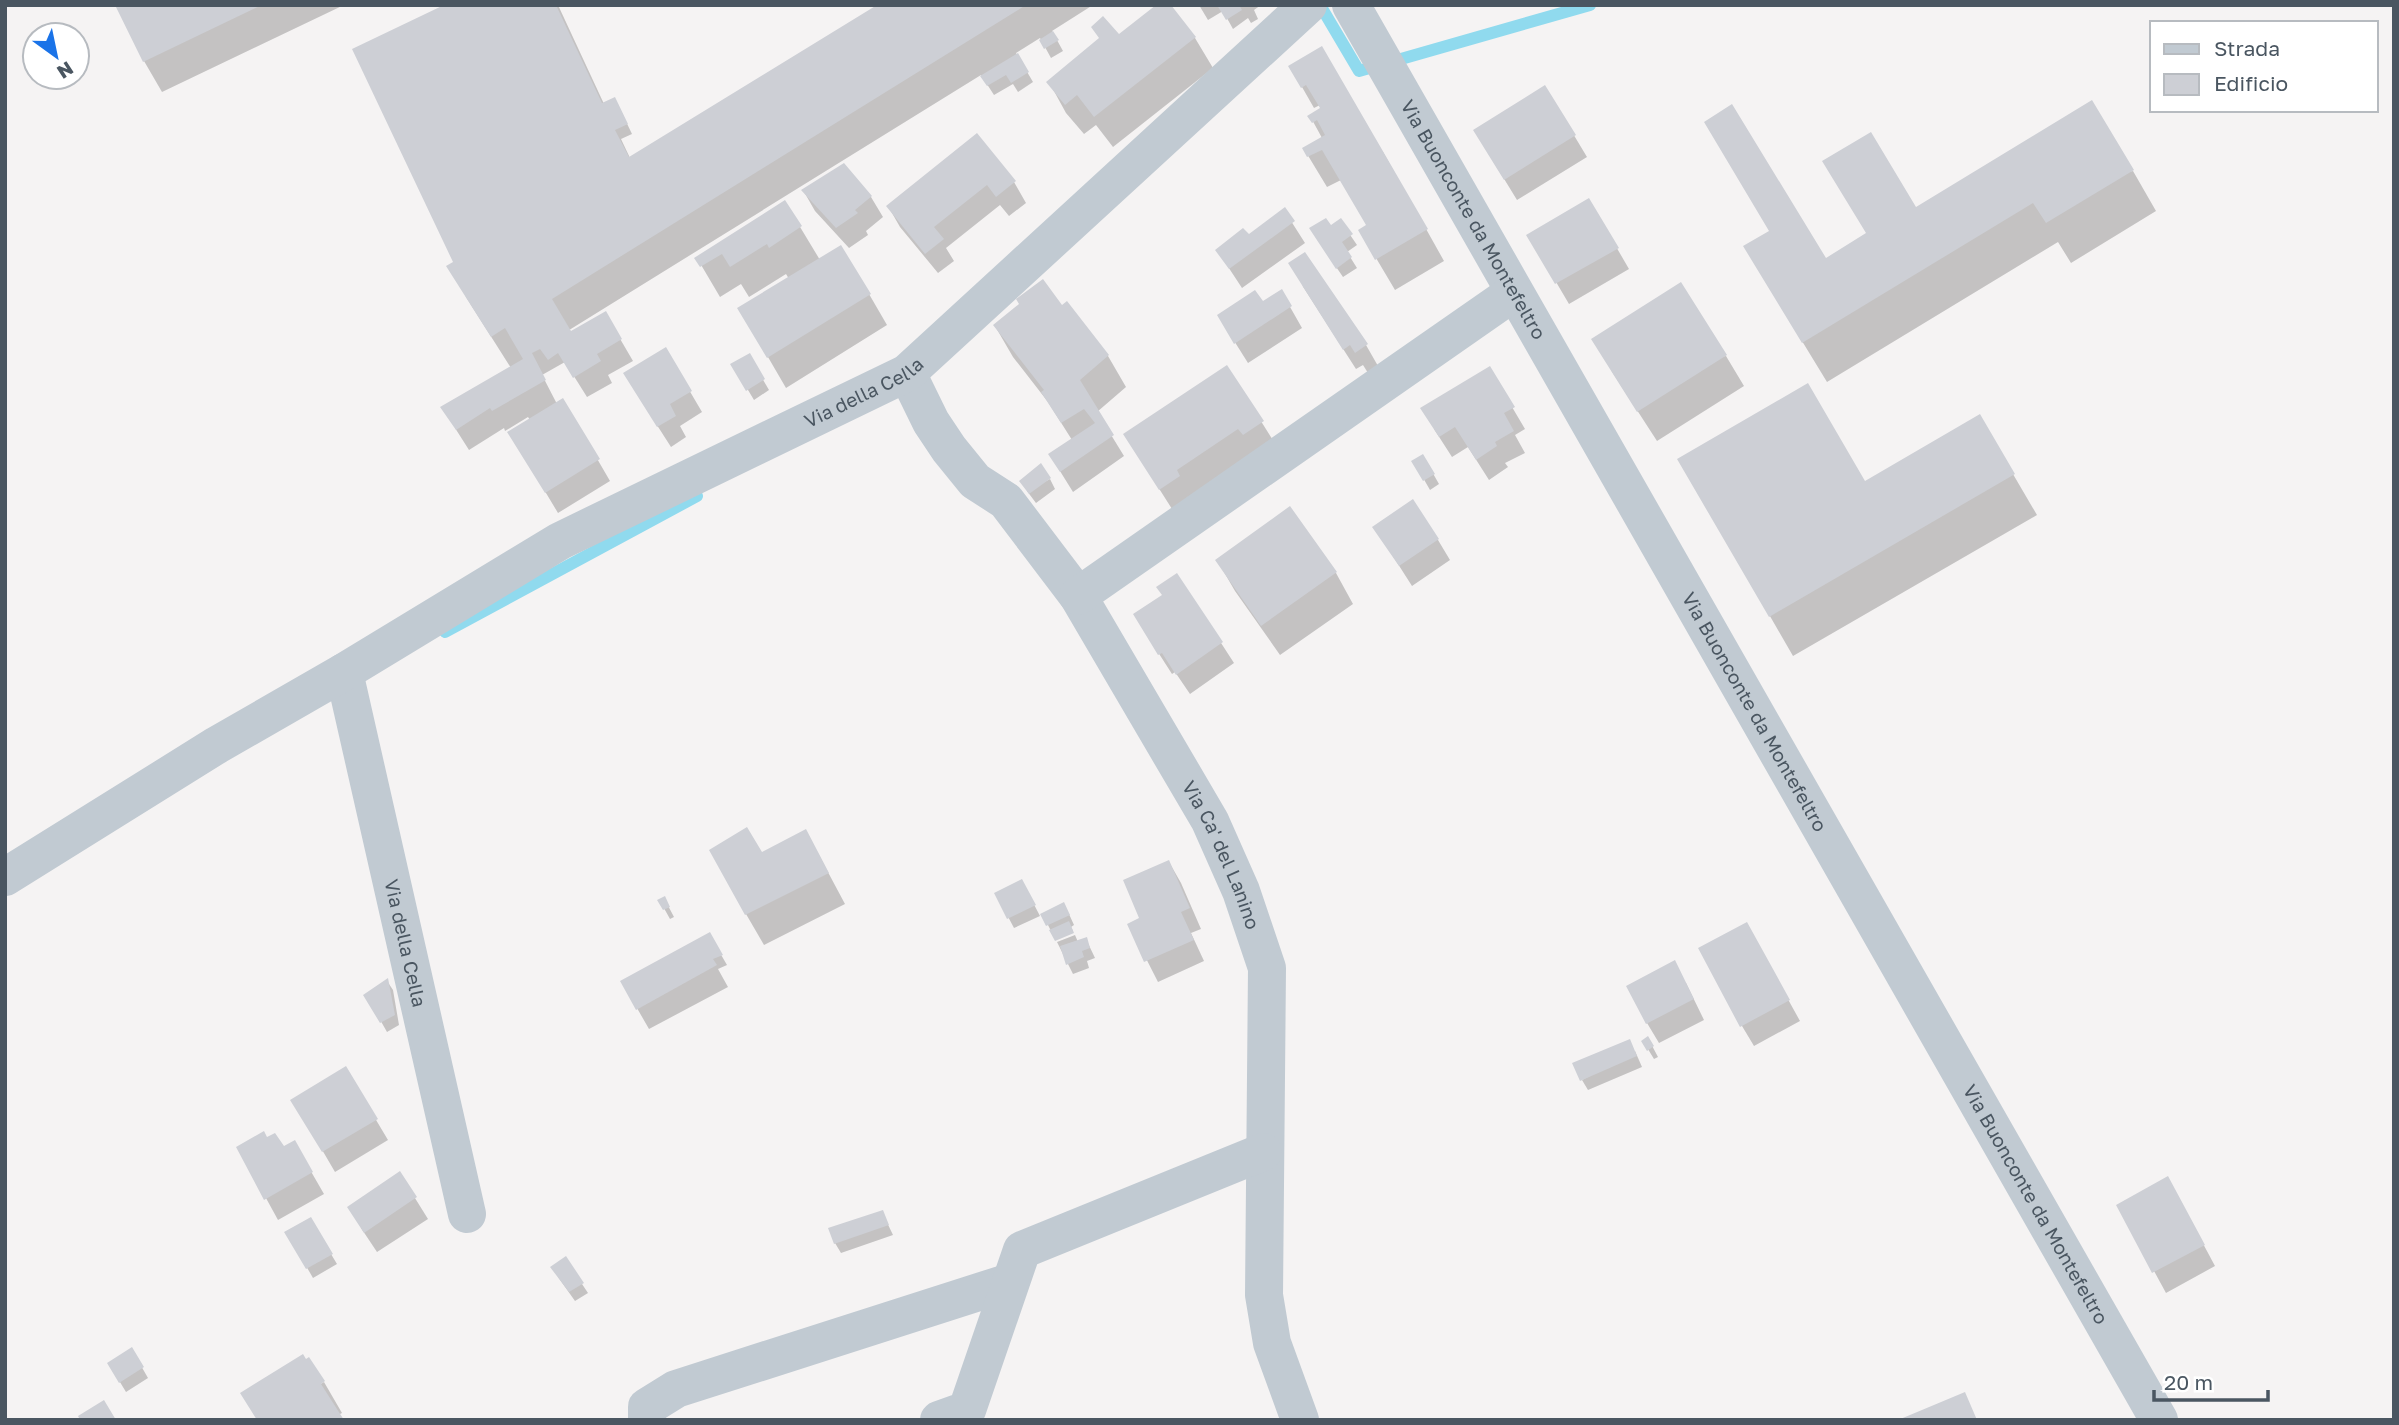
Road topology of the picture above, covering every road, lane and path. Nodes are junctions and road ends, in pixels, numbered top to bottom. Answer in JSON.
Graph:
{"nodes":[{"id":1,"x":1308,"y":5,"type":"edge"},
{"id":2,"x":1351,"y":5,"type":"edge"},
{"id":3,"x":1513,"y":293,"type":"junction"},
{"id":4,"x":907,"y":373,"type":"junction"},
{"id":5,"x":1078,"y":596,"type":"junction"},
{"id":6,"x":344,"y":672,"type":"junction"},
{"id":7,"x":5,"y":877,"type":"edge"},
{"id":8,"x":1263,"y":1152,"type":"junction"},
{"id":9,"x":467,"y":1214,"type":"dead end"},
{"id":10,"x":1010,"y":1282,"type":"junction"},
{"id":11,"x":647,"y":1420,"type":"edge"},
{"id":12,"x":939,"y":1420,"type":"edge"},
{"id":13,"x":1300,"y":1420,"type":"edge"},
{"id":14,"x":2159,"y":1420,"type":"edge"}],
"edges":[{"from":1,"to":4,"type":"street","name":"Via della Cella"},
{"from":2,"to":3,"type":"street","name":"Via Buonconte da Montefeltro"},
{"from":3,"to":5,"type":"street"},
{"from":3,"to":14,"type":"street","name":"Via Buonconte da Montefeltro"},
{"from":4,"to":5,"type":"street","name":"Via Ca' del Lanino"},
{"from":4,"to":6,"type":"street","name":"Via della Cella"},
{"from":5,"to":8,"type":"street","name":"Via Ca' del Lanino"},
{"from":6,"to":7,"type":"street","name":"Via della Cella"},
{"from":6,"to":9,"type":"street","name":"Via della Cella"},
{"from":8,"to":10,"type":"street"},
{"from":8,"to":13,"type":"street","name":"Via Ca' del Lanino"},
{"from":10,"to":11,"type":"street"},
{"from":10,"to":12,"type":"street"}]}
